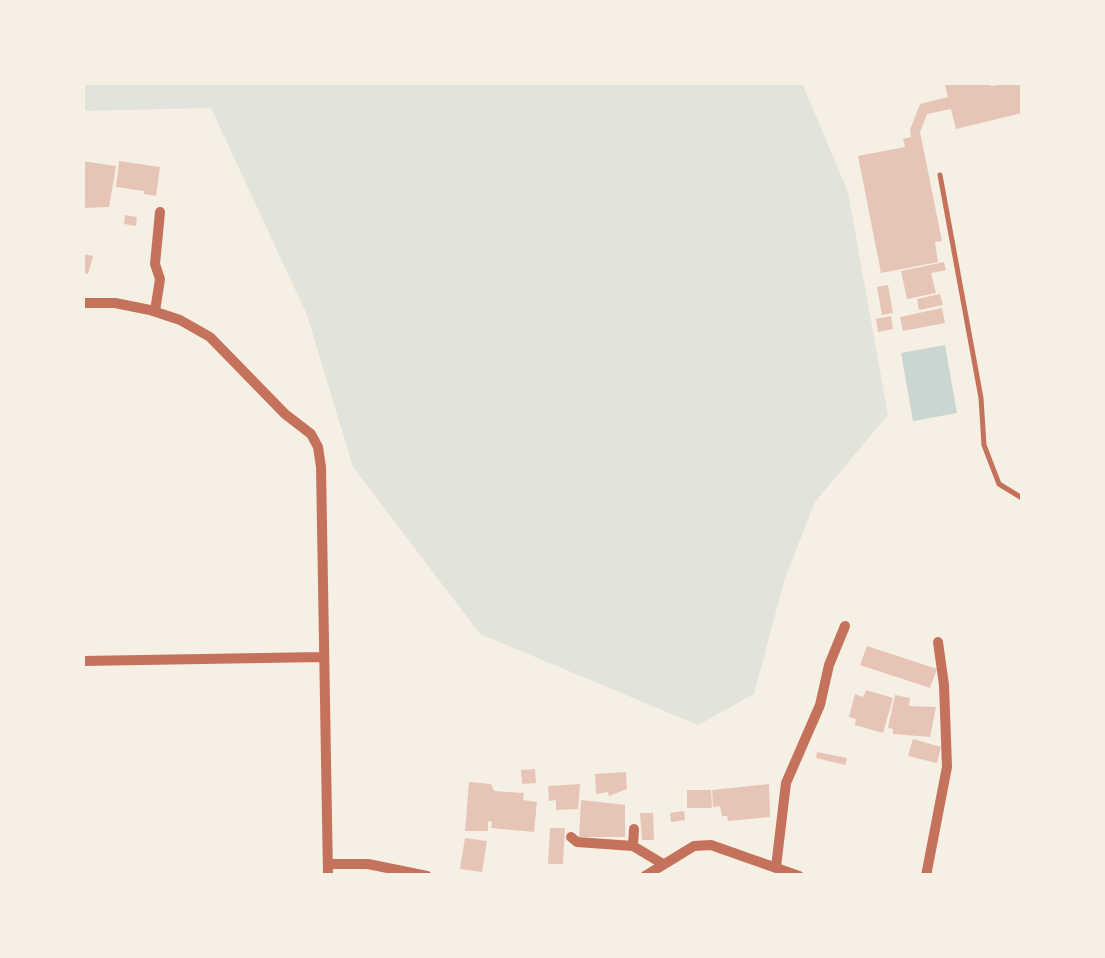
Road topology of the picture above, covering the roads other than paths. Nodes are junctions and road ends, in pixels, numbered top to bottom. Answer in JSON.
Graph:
{"nodes":[{"id":1,"x":940,"y":175,"type":"dead end"},
{"id":2,"x":160,"y":212,"type":"dead end"},
{"id":3,"x":82,"y":304,"type":"edge"},
{"id":4,"x":155,"y":312,"type":"junction"},
{"id":5,"x":1022,"y":498,"type":"edge"},
{"id":6,"x":845,"y":626,"type":"dead end"},
{"id":7,"x":938,"y":642,"type":"dead end"},
{"id":8,"x":322,"y":657,"type":"junction"},
{"id":9,"x":82,"y":661,"type":"edge"},
{"id":10,"x":634,"y":829,"type":"dead end"},
{"id":11,"x":571,"y":837,"type":"dead end"},
{"id":12,"x":633,"y":846,"type":"junction"},
{"id":13,"x":664,"y":864,"type":"junction"},
{"id":14,"x":776,"y":866,"type":"junction"},
{"id":15,"x":328,"y":869,"type":"edge"},
{"id":16,"x":427,"y":876,"type":"edge"},
{"id":17,"x":645,"y":876,"type":"edge"},
{"id":18,"x":799,"y":876,"type":"edge"},
{"id":19,"x":926,"y":876,"type":"edge"}],
"edges":[{"from":1,"to":5,"type":"lane"},
{"from":2,"to":4,"type":"street"},
{"from":3,"to":4,"type":"street"},
{"from":4,"to":8,"type":"street"},
{"from":6,"to":14,"type":"street"},
{"from":7,"to":19,"type":"street"},
{"from":8,"to":9,"type":"street"},
{"from":8,"to":15,"type":"street"},
{"from":10,"to":12,"type":"street"},
{"from":11,"to":12,"type":"street"},
{"from":12,"to":13,"type":"street"},
{"from":13,"to":14,"type":"street"},
{"from":13,"to":17,"type":"street"},
{"from":14,"to":18,"type":"street"},
{"from":15,"to":16,"type":"street"}]}
